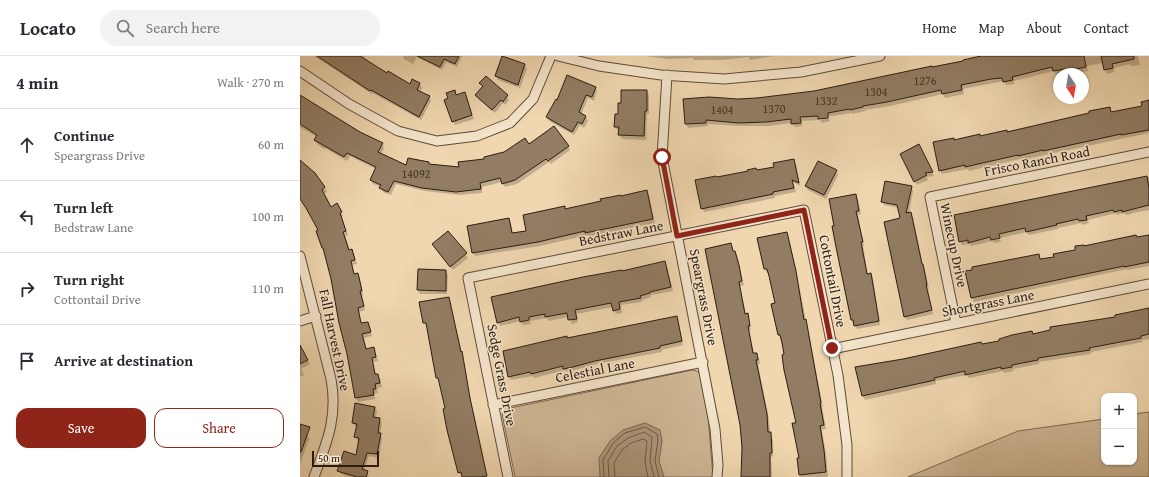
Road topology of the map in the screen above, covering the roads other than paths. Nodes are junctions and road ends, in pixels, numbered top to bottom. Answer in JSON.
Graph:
{"nodes":[{"id":1,"x":551,"y":56,"type":"edge"},
{"id":2,"x":558,"y":56,"type":"edge"},
{"id":3,"x":880,"y":56,"type":"edge"},
{"id":4,"x":866,"y":57,"type":"edge"},
{"id":5,"x":300,"y":71,"type":"edge"},
{"id":6,"x":667,"y":75,"type":"junction"},
{"id":7,"x":1149,"y":152,"type":"edge"},
{"id":8,"x":930,"y":197,"type":"joint"},
{"id":9,"x":804,"y":210,"type":"joint"},
{"id":10,"x":677,"y":236,"type":"junction"},
{"id":11,"x":300,"y":256,"type":"edge"},
{"id":12,"x":468,"y":278,"type":"joint"},
{"id":13,"x":1149,"y":284,"type":"edge"},
{"id":14,"x":316,"y":316,"type":"junction"},
{"id":15,"x":300,"y":321,"type":"edge"},
{"id":16,"x":956,"y":324,"type":"junction"},
{"id":17,"x":832,"y":348,"type":"junction"},
{"id":18,"x":703,"y":362,"type":"junction"},
{"id":19,"x":494,"y":405,"type":"junction"},
{"id":20,"x":314,"y":477,"type":"edge"},
{"id":21,"x":508,"y":477,"type":"edge"},
{"id":22,"x":717,"y":477,"type":"edge"},
{"id":23,"x":847,"y":477,"type":"edge"}],
"edges":[{"from":1,"to":5,"type":"street"},
{"from":2,"to":6,"type":"street"},
{"from":3,"to":4,"type":"street"},
{"from":4,"to":6,"type":"street"},
{"from":6,"to":10,"type":"street","name":"Speargrass Drive"},
{"from":7,"to":8,"type":"street","name":"Frisco Ranch Road"},
{"from":8,"to":16,"type":"street","name":"Winecup Drive"},
{"from":9,"to":10,"type":"street","name":"Bedstraw Lane"},
{"from":9,"to":17,"type":"street","name":"Cottontail Drive"},
{"from":10,"to":12,"type":"street","name":"Bedstraw Lane"},
{"from":10,"to":18,"type":"street","name":"Speargrass Drive"},
{"from":11,"to":14,"type":"street","name":"Fall Harvest Drive"},
{"from":12,"to":19,"type":"street","name":"Sedge Grass Drive"},
{"from":13,"to":16,"type":"street","name":"Shortgrass Lane"},
{"from":14,"to":15,"type":"street"},
{"from":14,"to":20,"type":"street","name":"Fall Harvest Drive"},
{"from":16,"to":17,"type":"street","name":"Shortgrass Lane"},
{"from":17,"to":23,"type":"street","name":"Cottontail Drive"},
{"from":18,"to":19,"type":"street","name":"Celestial Lane"},
{"from":18,"to":22,"type":"street","name":"Speargrass Drive"},
{"from":19,"to":21,"type":"street","name":"Sedge Grass Drive"}]}
